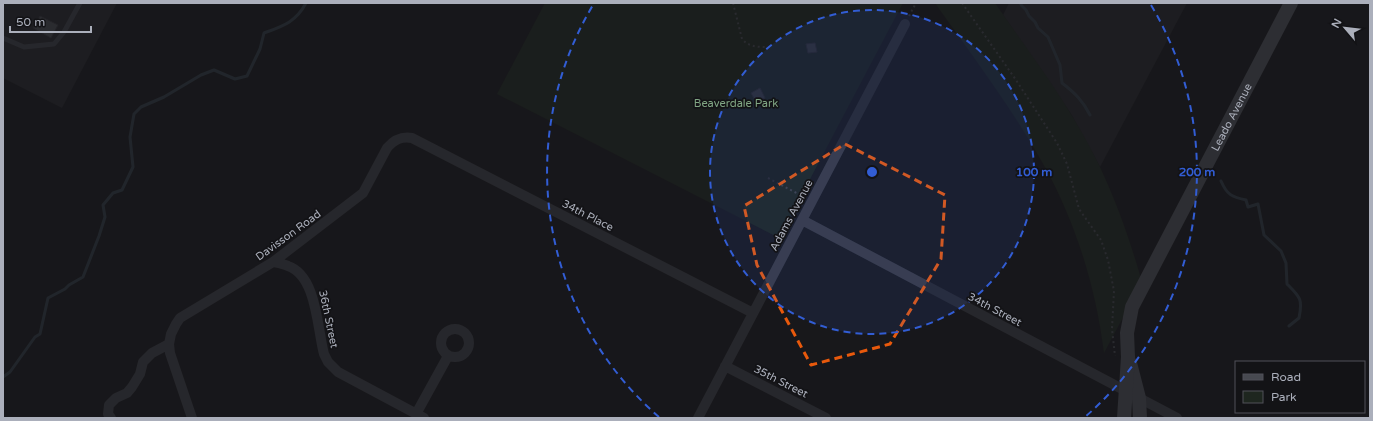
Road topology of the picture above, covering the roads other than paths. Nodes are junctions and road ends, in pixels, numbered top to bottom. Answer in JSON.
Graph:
{"nodes":[{"id":1,"x":80,"y":3,"type":"edge"},
{"id":2,"x":1291,"y":3,"type":"edge"},
{"id":3,"x":905,"y":24,"type":"road end"},
{"id":4,"x":3,"y":38,"type":"edge"},
{"id":5,"x":412,"y":138,"type":"joint"},
{"id":6,"x":802,"y":220,"type":"junction"},
{"id":7,"x":273,"y":262,"type":"junction"},
{"id":8,"x":753,"y":313,"type":"junction"},
{"id":9,"x":169,"y":344,"type":"junction"},
{"id":10,"x":448,"y":356,"type":"dead end"},
{"id":11,"x":1121,"y":358,"type":"junction"},
{"id":12,"x":725,"y":366,"type":"junction"},
{"id":13,"x":1125,"y":390,"type":"junction"},
{"id":14,"x":1140,"y":398,"type":"junction"},
{"id":15,"x":420,"y":416,"type":"edge"},
{"id":16,"x":111,"y":418,"type":"edge"},
{"id":17,"x":192,"y":418,"type":"edge"},
{"id":18,"x":698,"y":418,"type":"edge"},
{"id":19,"x":826,"y":418,"type":"edge"},
{"id":20,"x":1124,"y":418,"type":"edge"},
{"id":21,"x":1140,"y":418,"type":"edge"},
{"id":22,"x":1177,"y":418,"type":"edge"}],
"edges":[{"from":1,"to":4,"type":"lane"},
{"from":2,"to":11,"type":"street","name":"Leado Avenue"},
{"from":3,"to":6,"type":"street","name":"Adams Avenue"},
{"from":5,"to":7,"type":"street","name":"Davisson Road"},
{"from":5,"to":8,"type":"street","name":"34th Place"},
{"from":6,"to":8,"type":"street","name":"Adams Avenue"},
{"from":6,"to":13,"type":"street","name":"34th Street"},
{"from":7,"to":9,"type":"street","name":"Davisson Road"},
{"from":7,"to":15,"type":"street","name":"36th Street"},
{"from":8,"to":12,"type":"street","name":"Adams Avenue"},
{"from":9,"to":16,"type":"street"},
{"from":9,"to":17,"type":"street"},
{"from":10,"to":15,"type":"street"},
{"from":11,"to":13,"type":"street"},
{"from":11,"to":14,"type":"street"},
{"from":12,"to":18,"type":"street","name":"Adams Avenue"},
{"from":12,"to":19,"type":"street","name":"35th Street"},
{"from":13,"to":14,"type":"street","name":"34th Street"},
{"from":13,"to":20,"type":"street"},
{"from":14,"to":21,"type":"street"},
{"from":14,"to":22,"type":"street","name":"34th Street"}]}
